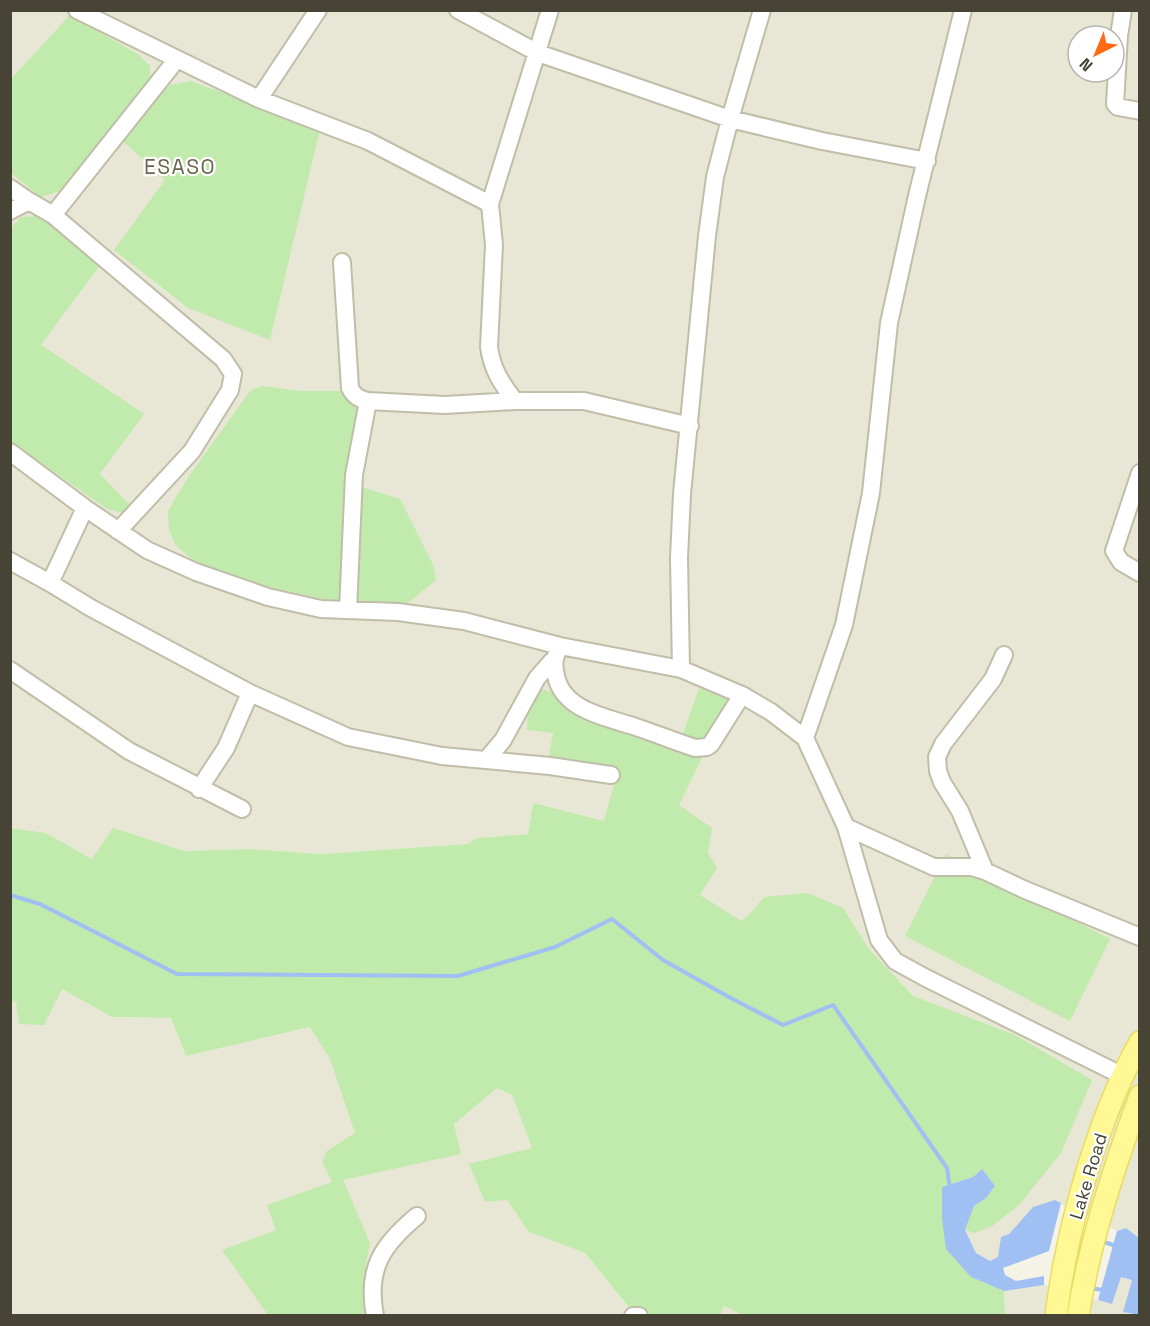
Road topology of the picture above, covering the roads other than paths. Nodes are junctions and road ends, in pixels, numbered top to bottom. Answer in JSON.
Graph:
{"nodes":[{"id":1,"x":318,"y":10,"type":"edge"},
{"id":2,"x":458,"y":10,"type":"edge"},
{"id":3,"x":550,"y":10,"type":"edge"},
{"id":4,"x":762,"y":10,"type":"edge"},
{"id":5,"x":963,"y":10,"type":"edge"},
{"id":6,"x":1123,"y":10,"type":"edge"},
{"id":7,"x":85,"y":12,"type":"edge"},
{"id":8,"x":538,"y":53,"type":"junction"},
{"id":9,"x":177,"y":59,"type":"junction"},
{"id":10,"x":259,"y":99,"type":"junction"},
{"id":11,"x":1140,"y":111,"type":"edge"},
{"id":12,"x":730,"y":119,"type":"junction"},
{"id":13,"x":927,"y":161,"type":"junction"},
{"id":14,"x":10,"y":188,"type":"edge"},
{"id":15,"x":29,"y":201,"type":"junction"},
{"id":16,"x":490,"y":204,"type":"junction"},
{"id":17,"x":10,"y":211,"type":"edge"},
{"id":18,"x":53,"y":215,"type":"junction"},
{"id":19,"x":342,"y":262,"type":"dead end"},
{"id":20,"x":368,"y":401,"type":"junction"},
{"id":21,"x":515,"y":401,"type":"junction"},
{"id":22,"x":690,"y":426,"type":"junction"},
{"id":23,"x":10,"y":452,"type":"edge"},
{"id":24,"x":1140,"y":473,"type":"edge"},
{"id":25,"x":85,"y":508,"type":"junction"},
{"id":26,"x":118,"y":531,"type":"junction"},
{"id":27,"x":10,"y":561,"type":"edge"},
{"id":28,"x":1140,"y":573,"type":"edge"},
{"id":29,"x":50,"y":583,"type":"junction"},
{"id":30,"x":348,"y":610,"type":"junction"},
{"id":31,"x":556,"y":653,"type":"junction"},
{"id":32,"x":1004,"y":655,"type":"dead end"},
{"id":33,"x":681,"y":669,"type":"junction"},
{"id":34,"x":10,"y":670,"type":"edge"},
{"id":35,"x":250,"y":693,"type":"junction"},
{"id":36,"x":742,"y":695,"type":"junction"},
{"id":37,"x":805,"y":738,"type":"junction"},
{"id":38,"x":487,"y":759,"type":"junction"},
{"id":39,"x":611,"y":775,"type":"dead end"},
{"id":40,"x":199,"y":789,"type":"junction"},
{"id":41,"x":242,"y":809,"type":"dead end"},
{"id":42,"x":846,"y":827,"type":"junction"},
{"id":43,"x":985,"y":871,"type":"junction"},
{"id":44,"x":1140,"y":937,"type":"edge"},
{"id":45,"x":1140,"y":1042,"type":"edge"},
{"id":46,"x":1122,"y":1075,"type":"junction"},
{"id":47,"x":1140,"y":1096,"type":"edge"},
{"id":48,"x":417,"y":1215,"type":"dead end"},
{"id":49,"x":375,"y":1316,"type":"edge"},
{"id":50,"x":633,"y":1316,"type":"edge"},
{"id":51,"x":639,"y":1316,"type":"edge"},
{"id":52,"x":1056,"y":1316,"type":"edge"},
{"id":53,"x":1078,"y":1316,"type":"edge"}],
"edges":[{"from":1,"to":10,"type":"street"},
{"from":2,"to":8,"type":"street"},
{"from":3,"to":8,"type":"street"},
{"from":4,"to":12,"type":"street"},
{"from":5,"to":13,"type":"street"},
{"from":6,"to":11,"type":"street"},
{"from":7,"to":9,"type":"street"},
{"from":8,"to":12,"type":"street"},
{"from":8,"to":16,"type":"street"},
{"from":9,"to":10,"type":"street"},
{"from":9,"to":18,"type":"street"},
{"from":10,"to":16,"type":"street"},
{"from":12,"to":13,"type":"street"},
{"from":12,"to":22,"type":"street"},
{"from":13,"to":37,"type":"street"},
{"from":14,"to":15,"type":"street"},
{"from":15,"to":17,"type":"street"},
{"from":15,"to":18,"type":"street"},
{"from":16,"to":21,"type":"street"},
{"from":18,"to":26,"type":"street"},
{"from":19,"to":20,"type":"street"},
{"from":20,"to":21,"type":"street"},
{"from":20,"to":30,"type":"street"},
{"from":21,"to":22,"type":"street"},
{"from":22,"to":33,"type":"street"},
{"from":23,"to":25,"type":"street"},
{"from":24,"to":28,"type":"street"},
{"from":25,"to":26,"type":"street"},
{"from":25,"to":29,"type":"street"},
{"from":26,"to":30,"type":"street"},
{"from":27,"to":29,"type":"street"},
{"from":29,"to":35,"type":"street"},
{"from":30,"to":31,"type":"street"},
{"from":31,"to":33,"type":"street"},
{"from":31,"to":36,"type":"street"},
{"from":31,"to":38,"type":"street"},
{"from":32,"to":43,"type":"street"},
{"from":33,"to":36,"type":"street"},
{"from":34,"to":40,"type":"street"},
{"from":35,"to":38,"type":"street"},
{"from":35,"to":40,"type":"street"},
{"from":36,"to":37,"type":"street"},
{"from":37,"to":42,"type":"street"},
{"from":38,"to":39,"type":"street"},
{"from":40,"to":41,"type":"street"},
{"from":42,"to":43,"type":"street"},
{"from":42,"to":46,"type":"street"},
{"from":43,"to":44,"type":"street"},
{"from":45,"to":46,"type":"main road","name":"Lake Road"},
{"from":46,"to":52,"type":"main road","name":"Lake Road"},
{"from":47,"to":53,"type":"main road","name":"Lake Road"},
{"from":48,"to":49,"type":"street"},
{"from":50,"to":51,"type":"street"}]}
